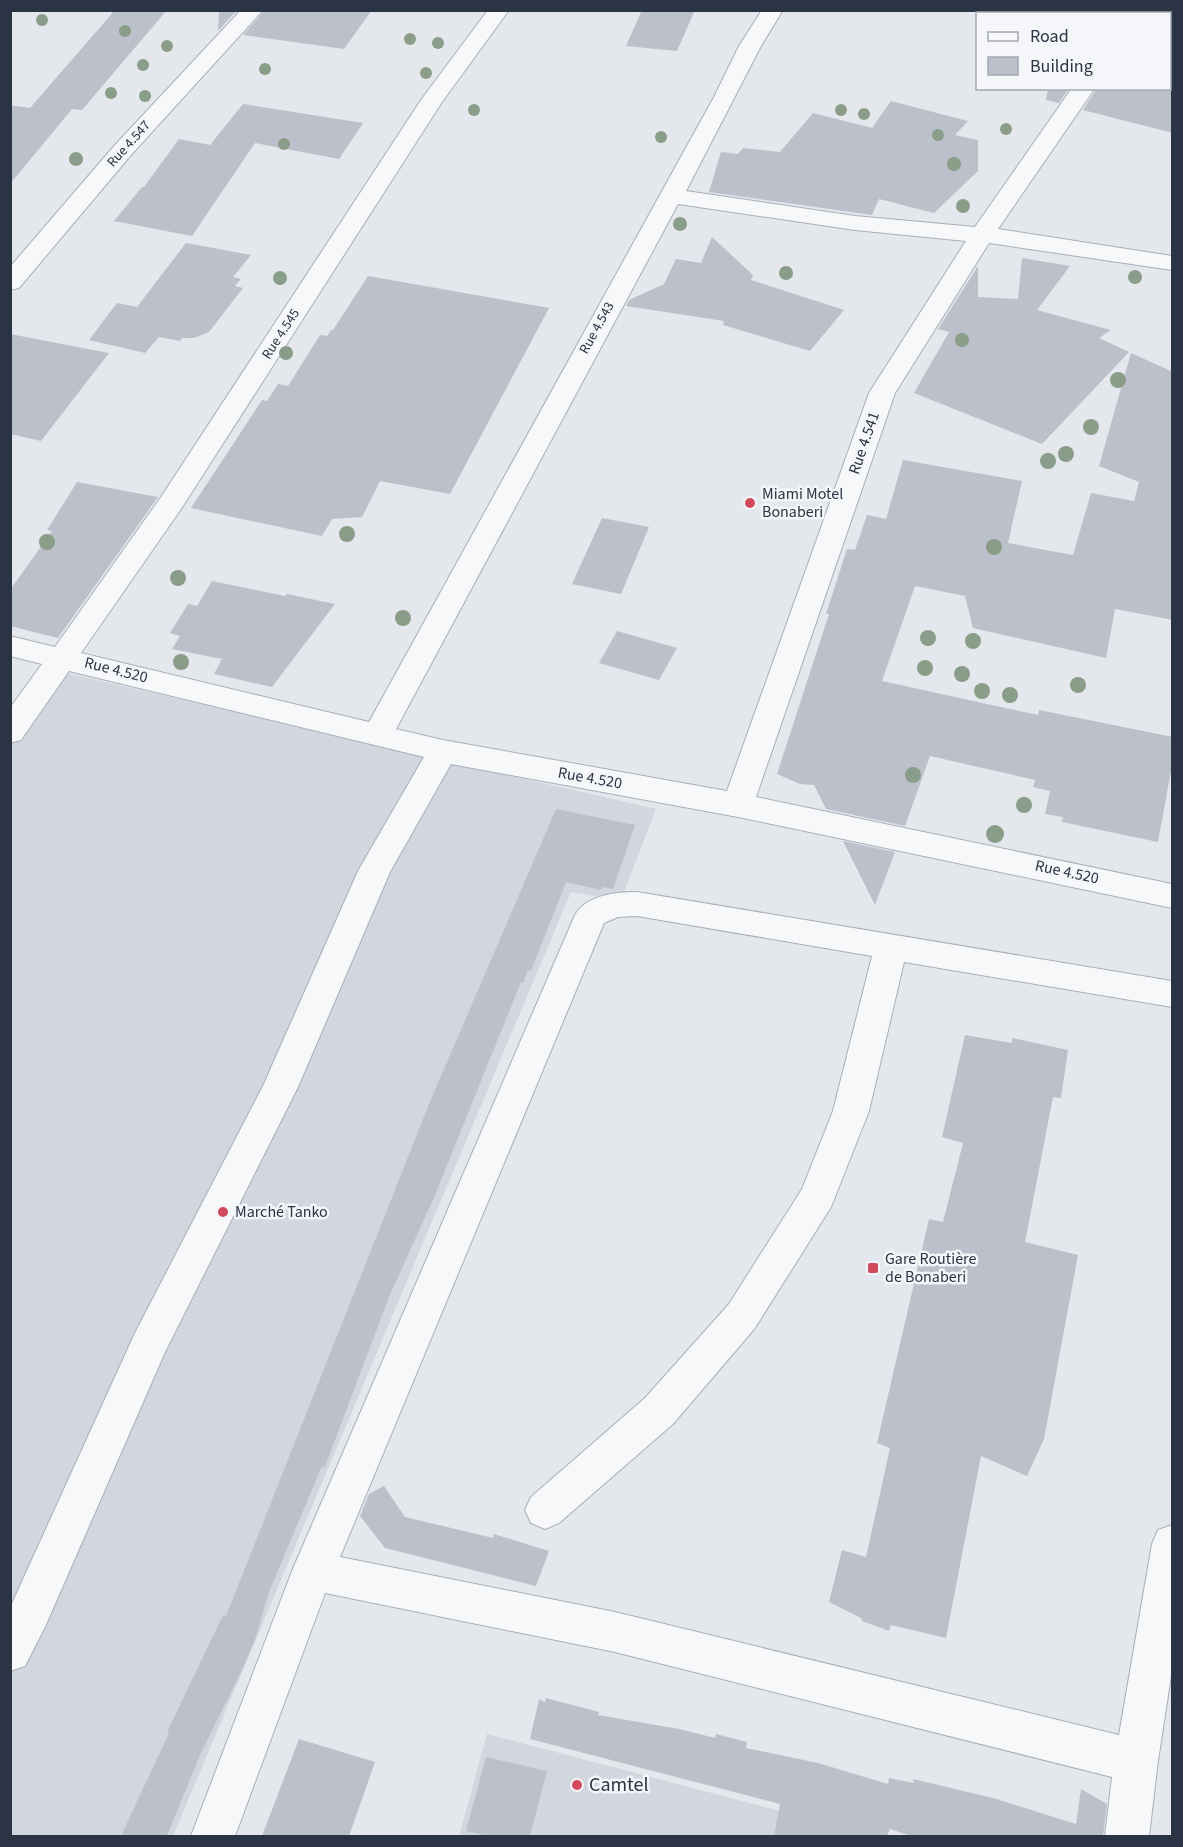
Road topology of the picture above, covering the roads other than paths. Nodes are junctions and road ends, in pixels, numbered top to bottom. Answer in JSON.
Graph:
{"nodes":[{"id":1,"x":253,"y":10,"type":"edge"},
{"id":2,"x":499,"y":10,"type":"edge"},
{"id":3,"x":773,"y":10,"type":"edge"},
{"id":4,"x":1083,"y":90,"type":"edge"},
{"id":5,"x":671,"y":196,"type":"junction"},
{"id":6,"x":981,"y":236,"type":"junction"},
{"id":7,"x":1173,"y":263,"type":"edge"},
{"id":8,"x":10,"y":283,"type":"edge"},
{"id":9,"x":10,"y":646,"type":"edge"},
{"id":10,"x":62,"y":657,"type":"junction"},
{"id":11,"x":10,"y":732,"type":"edge"},
{"id":12,"x":376,"y":736,"type":"junction"},
{"id":13,"x":443,"y":751,"type":"junction"},
{"id":14,"x":738,"y":804,"type":"junction"},
{"id":15,"x":1173,"y":896,"type":"edge"},
{"id":16,"x":891,"y":947,"type":"junction"},
{"id":17,"x":1173,"y":994,"type":"edge"},
{"id":18,"x":545,"y":1510,"type":"dead end"},
{"id":19,"x":1173,"y":1544,"type":"edge"},
{"id":20,"x":313,"y":1571,"type":"junction"},
{"id":21,"x":10,"y":1651,"type":"edge"},
{"id":22,"x":1136,"y":1761,"type":"junction"},
{"id":23,"x":213,"y":1836,"type":"edge"},
{"id":24,"x":1127,"y":1836,"type":"edge"}],
"edges":[{"from":1,"to":8,"type":"street","name":"Rue 4.547"},
{"from":2,"to":10,"type":"street","name":"Rue 4.545"},
{"from":3,"to":5,"type":"street","name":"Rue 4.543"},
{"from":4,"to":6,"type":"street","name":"Rue 4.541"},
{"from":5,"to":6,"type":"street"},
{"from":5,"to":12,"type":"street","name":"Rue 4.543"},
{"from":6,"to":7,"type":"street"},
{"from":6,"to":14,"type":"street","name":"Rue 4.541"},
{"from":9,"to":10,"type":"street","name":"Rue 4.520"},
{"from":10,"to":11,"type":"street","name":"Rue 4.545"},
{"from":10,"to":12,"type":"street","name":"Rue 4.520"},
{"from":12,"to":13,"type":"street","name":"Rue 4.520"},
{"from":13,"to":14,"type":"street","name":"Rue 4.520"},
{"from":13,"to":21,"type":"street"},
{"from":14,"to":15,"type":"street","name":"Rue 4.520"},
{"from":16,"to":17,"type":"street"},
{"from":16,"to":18,"type":"street"},
{"from":16,"to":20,"type":"street"},
{"from":19,"to":22,"type":"street"},
{"from":20,"to":22,"type":"street"},
{"from":20,"to":23,"type":"street"},
{"from":22,"to":24,"type":"street"}]}
